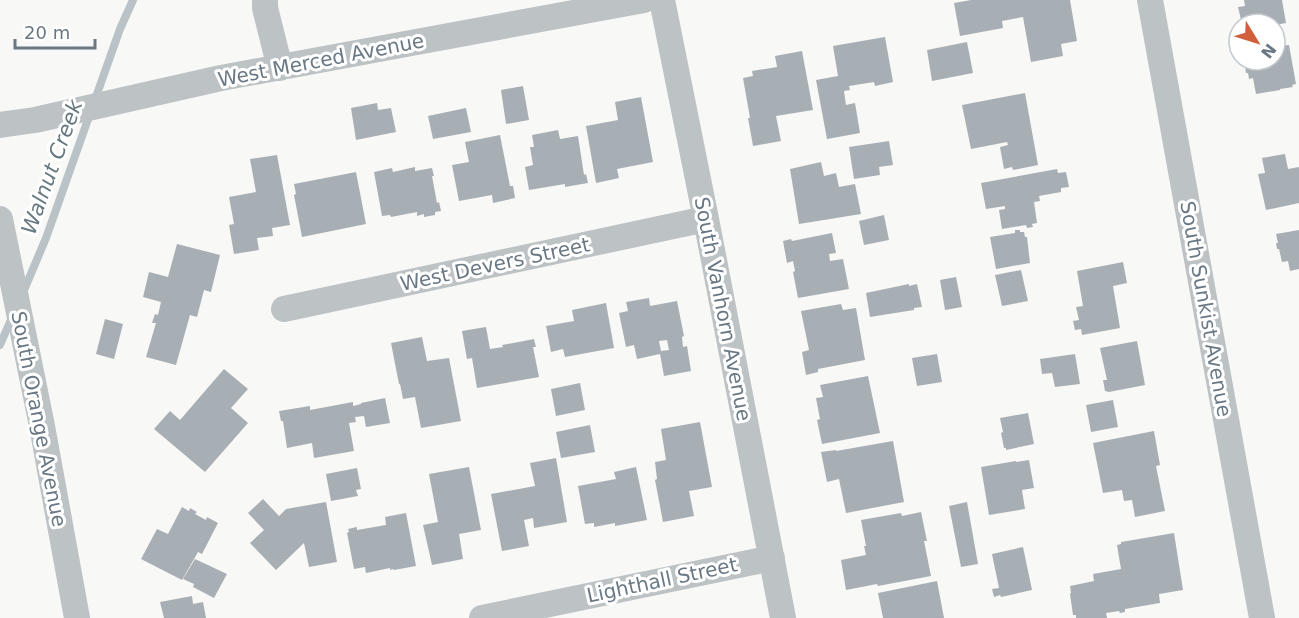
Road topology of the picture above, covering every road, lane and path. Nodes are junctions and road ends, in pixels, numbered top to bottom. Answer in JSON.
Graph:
{"nodes":[{"id":1,"x":265,"y":0,"type":"edge"},
{"id":2,"x":644,"y":0,"type":"edge"},
{"id":3,"x":662,"y":0,"type":"edge"},
{"id":4,"x":1150,"y":0,"type":"edge"},
{"id":5,"x":280,"y":68,"type":"junction"},
{"id":6,"x":0,"y":125,"type":"edge"},
{"id":7,"x":0,"y":219,"type":"edge"},
{"id":8,"x":706,"y":219,"type":"junction"},
{"id":9,"x":284,"y":309,"type":"dead end"},
{"id":10,"x":772,"y":558,"type":"junction"},
{"id":11,"x":77,"y":618,"type":"edge"},
{"id":12,"x":482,"y":618,"type":"edge"},
{"id":13,"x":783,"y":618,"type":"edge"},
{"id":14,"x":1262,"y":618,"type":"edge"}],
"edges":[{"from":1,"to":5,"type":"street"},
{"from":2,"to":5,"type":"street","name":"West Merced Avenue"},
{"from":3,"to":8,"type":"street","name":"South Vanhorn Avenue"},
{"from":4,"to":14,"type":"street","name":"South Sunkist Avenue"},
{"from":5,"to":6,"type":"street","name":"West Merced Avenue"},
{"from":7,"to":11,"type":"street","name":"South Orange Avenue"},
{"from":8,"to":9,"type":"street","name":"West Devers Street"},
{"from":8,"to":10,"type":"street","name":"South Vanhorn Avenue"},
{"from":10,"to":12,"type":"street","name":"Lighthall Street"},
{"from":10,"to":13,"type":"street","name":"South Vanhorn Avenue"}]}
